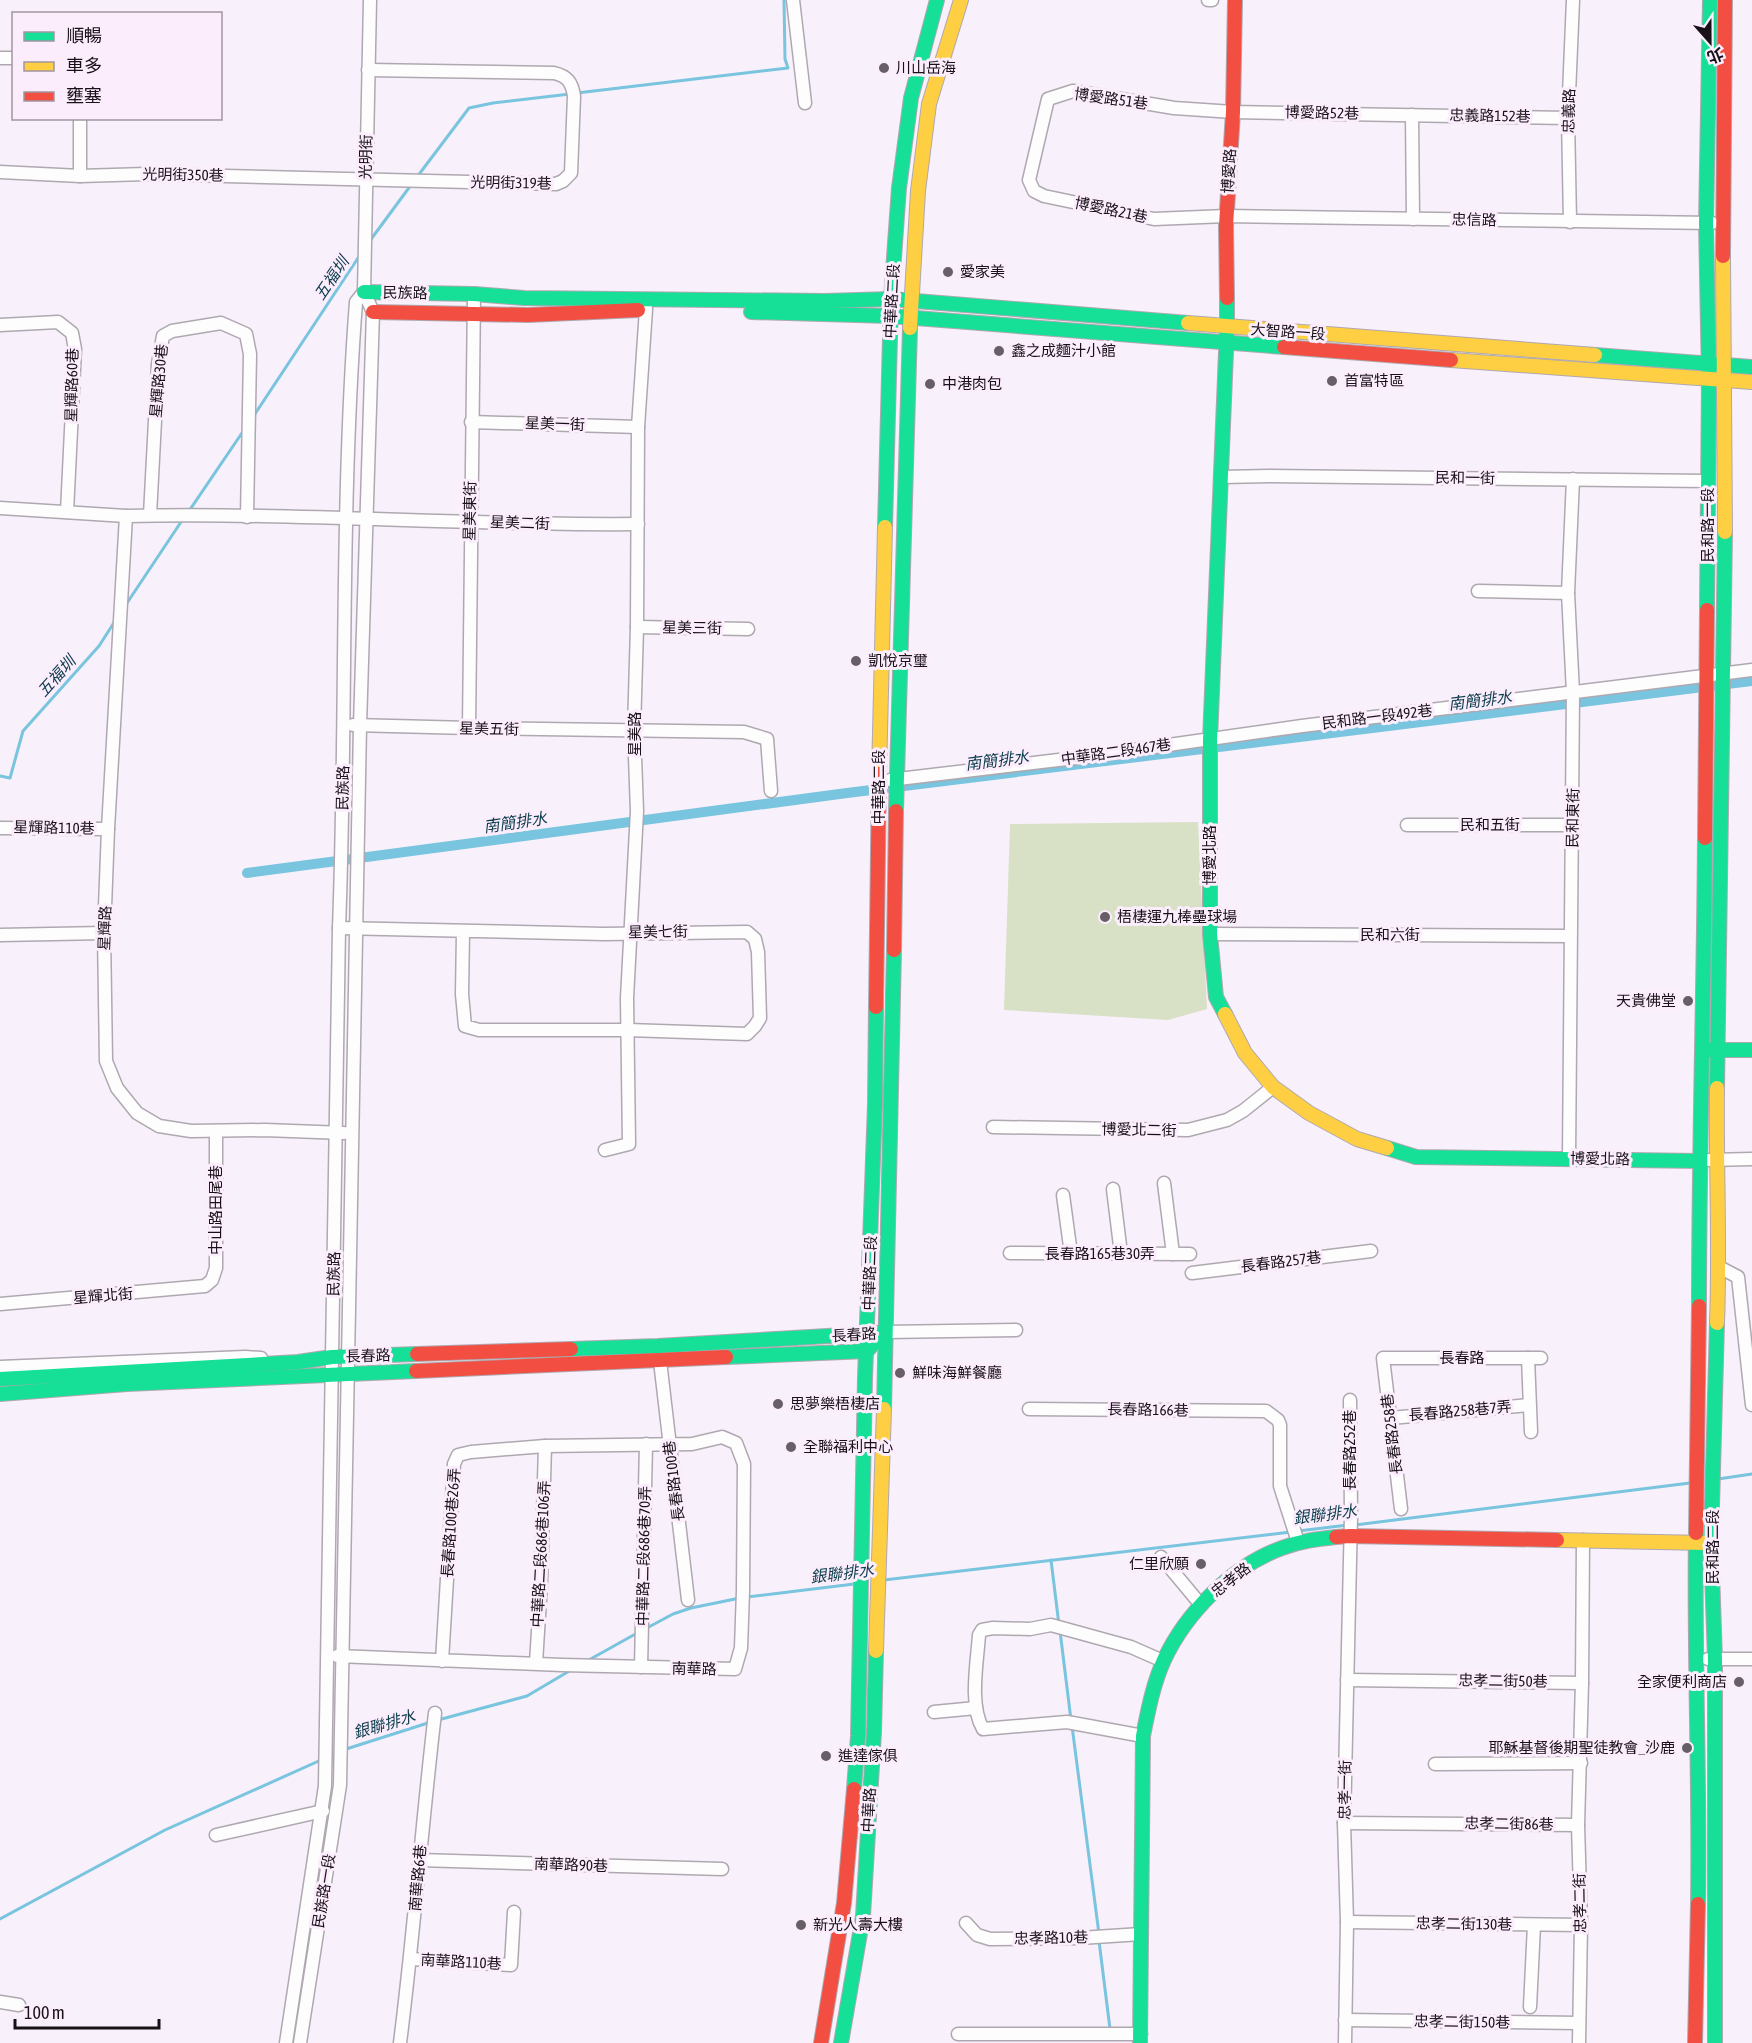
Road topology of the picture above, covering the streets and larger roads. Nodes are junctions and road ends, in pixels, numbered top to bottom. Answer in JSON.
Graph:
{"nodes":[{"id":1,"x":370,"y":0,"type":"edge"},
{"id":2,"x":794,"y":0,"type":"edge"},
{"id":3,"x":937,"y":0,"type":"edge"},
{"id":4,"x":961,"y":0,"type":"edge"},
{"id":5,"x":1235,"y":0,"type":"edge"},
{"id":6,"x":1573,"y":0,"type":"edge"},
{"id":7,"x":1710,"y":0,"type":"edge"},
{"id":8,"x":1725,"y":0,"type":"edge"},
{"id":9,"x":368,"y":70,"type":"junction"},
{"id":10,"x":805,"y":103,"type":"dead end"},
{"id":11,"x":1233,"y":112,"type":"junction"},
{"id":12,"x":1412,"y":115,"type":"junction"},
{"id":13,"x":1568,"y":118,"type":"junction"},
{"id":14,"x":80,"y":120,"type":"edge"},
{"id":15,"x":0,"y":172,"type":"edge"},
{"id":16,"x":80,"y":176,"type":"junction"},
{"id":17,"x":366,"y":180,"type":"junction"},
{"id":18,"x":1034,"y":191,"type":"joint"},
{"id":19,"x":1226,"y":216,"type":"junction"},
{"id":20,"x":1413,"y":219,"type":"junction"},
{"id":21,"x":1570,"y":222,"type":"junction"},
{"id":22,"x":1706,"y":223,"type":"junction"},
{"id":23,"x":1723,"y":224,"type":"junction"},
{"id":24,"x":364,"y":292,"type":"junction"},
{"id":25,"x":474,"y":294,"type":"junction"},
{"id":26,"x":891,"y":299,"type":"junction"},
{"id":27,"x":911,"y":302,"type":"junction"},
{"id":28,"x":646,"y":304,"type":"junction"},
{"id":29,"x":826,"y":307,"type":"junction"},
{"id":30,"x":373,"y":312,"type":"junction"},
{"id":31,"x":473,"y":313,"type":"junction"},
{"id":32,"x":890,"y":316,"type":"junction"},
{"id":33,"x":910,"y":318,"type":"junction"},
{"id":34,"x":0,"y":325,"type":"edge"},
{"id":35,"x":1227,"y":328,"type":"junction"},
{"id":36,"x":1227,"y":343,"type":"junction"},
{"id":37,"x":1708,"y":363,"type":"junction"},
{"id":38,"x":1724,"y":365,"type":"junction"},
{"id":39,"x":1752,"y":367,"type":"edge"},
{"id":40,"x":1709,"y":378,"type":"junction"},
{"id":41,"x":1724,"y":380,"type":"junction"},
{"id":42,"x":1752,"y":382,"type":"edge"},
{"id":43,"x":471,"y":422,"type":"junction"},
{"id":44,"x":638,"y":427,"type":"junction"},
{"id":45,"x":1222,"y":477,"type":"junction"},
{"id":46,"x":1573,"y":479,"type":"junction"},
{"id":47,"x":1708,"y":481,"type":"junction"},
{"id":48,"x":0,"y":508,"type":"edge"},
{"id":49,"x":67,"y":512,"type":"junction"},
{"id":50,"x":126,"y":516,"type":"junction"},
{"id":51,"x":150,"y":516,"type":"junction"},
{"id":52,"x":247,"y":517,"type":"junction"},
{"id":53,"x":366,"y":518,"type":"junction"},
{"id":54,"x":345,"y":519,"type":"junction"},
{"id":55,"x":470,"y":522,"type":"junction"},
{"id":56,"x":638,"y":524,"type":"junction"},
{"id":57,"x":1725,"y":561,"type":"junction"},
{"id":58,"x":1708,"y":562,"type":"junction"},
{"id":59,"x":1478,"y":591,"type":"dead end"},
{"id":60,"x":1568,"y":593,"type":"junction"},
{"id":61,"x":637,"y":627,"type":"junction"},
{"id":62,"x":748,"y":629,"type":"dead end"},
{"id":63,"x":1752,"y":670,"type":"edge"},
{"id":64,"x":1723,"y":674,"type":"junction"},
{"id":65,"x":1707,"y":677,"type":"junction"},
{"id":66,"x":1573,"y":693,"type":"junction"},
{"id":67,"x":343,"y":725,"type":"junction"},
{"id":68,"x":360,"y":725,"type":"junction"},
{"id":69,"x":469,"y":728,"type":"junction"},
{"id":70,"x":634,"y":730,"type":"junction"},
{"id":71,"x":1210,"y":740,"type":"junction"},
{"id":72,"x":897,"y":780,"type":"junction"},
{"id":73,"x":880,"y":781,"type":"junction"},
{"id":74,"x":771,"y":792,"type":"dead end"},
{"id":75,"x":1407,"y":825,"type":"dead end"},
{"id":76,"x":1574,"y":825,"type":"junction"},
{"id":77,"x":0,"y":828,"type":"edge"},
{"id":78,"x":108,"y":829,"type":"junction"},
{"id":79,"x":339,"y":928,"type":"junction"},
{"id":80,"x":357,"y":929,"type":"junction"},
{"id":81,"x":463,"y":932,"type":"junction"},
{"id":82,"x":630,"y":932,"type":"junction"},
{"id":83,"x":104,"y":933,"type":"junction"},
{"id":84,"x":1210,"y":934,"type":"junction"},
{"id":85,"x":0,"y":935,"type":"edge"},
{"id":86,"x":1570,"y":936,"type":"junction"},
{"id":87,"x":628,"y":1030,"type":"junction"},
{"id":88,"x":1703,"y":1050,"type":"junction"},
{"id":89,"x":1719,"y":1050,"type":"junction"},
{"id":90,"x":1752,"y":1050,"type":"edge"},
{"id":91,"x":1273,"y":1087,"type":"junction"},
{"id":92,"x":993,"y":1126,"type":"dead end"},
{"id":93,"x":216,"y":1131,"type":"junction"},
{"id":94,"x":336,"y":1133,"type":"junction"},
{"id":95,"x":351,"y":1133,"type":"junction"},
{"id":96,"x":605,"y":1150,"type":"dead end"},
{"id":97,"x":1569,"y":1158,"type":"junction"},
{"id":98,"x":1752,"y":1159,"type":"edge"},
{"id":99,"x":1716,"y":1160,"type":"junction"},
{"id":100,"x":1699,"y":1161,"type":"junction"},
{"id":101,"x":1164,"y":1183,"type":"dead end"},
{"id":102,"x":1113,"y":1190,"type":"dead end"},
{"id":103,"x":1063,"y":1195,"type":"dead end"},
{"id":104,"x":1371,"y":1251,"type":"dead end"},
{"id":105,"x":1011,"y":1253,"type":"dead end"},
{"id":106,"x":1071,"y":1254,"type":"junction"},
{"id":107,"x":1121,"y":1254,"type":"junction"},
{"id":108,"x":1173,"y":1254,"type":"junction"},
{"id":109,"x":1190,"y":1254,"type":"dead end"},
{"id":110,"x":1719,"y":1267,"type":"junction"},
{"id":111,"x":1192,"y":1273,"type":"dead end"},
{"id":112,"x":205,"y":1286,"type":"joint"},
{"id":113,"x":0,"y":1304,"type":"edge"},
{"id":114,"x":1016,"y":1330,"type":"dead end"},
{"id":115,"x":886,"y":1332,"type":"junction"},
{"id":116,"x":868,"y":1335,"type":"junction"},
{"id":117,"x":867,"y":1351,"type":"junction"},
{"id":118,"x":1699,"y":1351,"type":"junction"},
{"id":119,"x":1717,"y":1353,"type":"junction"},
{"id":120,"x":332,"y":1357,"type":"junction"},
{"id":121,"x":349,"y":1358,"type":"junction"},
{"id":122,"x":1383,"y":1358,"type":"joint"},
{"id":123,"x":1528,"y":1358,"type":"junction"},
{"id":124,"x":1541,"y":1358,"type":"dead end"},
{"id":125,"x":660,"y":1361,"type":"junction"},
{"id":126,"x":298,"y":1362,"type":"junction"},
{"id":127,"x":0,"y":1367,"type":"edge"},
{"id":128,"x":243,"y":1372,"type":"junction"},
{"id":129,"x":331,"y":1374,"type":"junction"},
{"id":130,"x":348,"y":1374,"type":"junction"},
{"id":131,"x":279,"y":1378,"type":"junction"},
{"id":132,"x":0,"y":1379,"type":"edge"},
{"id":133,"x":0,"y":1396,"type":"edge"},
{"id":134,"x":1350,"y":1400,"type":"dead end"},
{"id":135,"x":1529,"y":1405,"type":"junction"},
{"id":136,"x":1752,"y":1406,"type":"edge"},
{"id":137,"x":1029,"y":1409,"type":"dead end"},
{"id":138,"x":1391,"y":1418,"type":"junction"},
{"id":139,"x":1531,"y":1432,"type":"dead end"},
{"id":140,"x":646,"y":1444,"type":"junction"},
{"id":141,"x":670,"y":1444,"type":"junction"},
{"id":142,"x":545,"y":1446,"type":"junction"},
{"id":143,"x":1401,"y":1509,"type":"dead end"},
{"id":144,"x":1350,"y":1536,"type":"junction"},
{"id":145,"x":1583,"y":1540,"type":"junction"},
{"id":146,"x":1298,"y":1542,"type":"junction"},
{"id":147,"x":1696,"y":1542,"type":"junction"},
{"id":148,"x":1711,"y":1543,"type":"junction"},
{"id":149,"x":1161,"y":1557,"type":"dead end"},
{"id":150,"x":879,"y":1575,"type":"joint"},
{"id":151,"x":860,"y":1578,"type":"joint"},
{"id":152,"x":688,"y":1600,"type":"dead end"},
{"id":153,"x":1202,"y":1605,"type":"junction"},
{"id":154,"x":326,"y":1656,"type":"junction"},
{"id":155,"x":343,"y":1656,"type":"junction"},
{"id":156,"x":1696,"y":1659,"type":"junction"},
{"id":157,"x":1752,"y":1659,"type":"edge"},
{"id":158,"x":1715,"y":1660,"type":"junction"},
{"id":159,"x":442,"y":1661,"type":"junction"},
{"id":160,"x":1163,"y":1661,"type":"junction"},
{"id":161,"x":536,"y":1663,"type":"junction"},
{"id":162,"x":641,"y":1667,"type":"junction"},
{"id":163,"x":1347,"y":1680,"type":"junction"},
{"id":164,"x":1582,"y":1683,"type":"junction"},
{"id":165,"x":976,"y":1708,"type":"junction"},
{"id":166,"x":934,"y":1712,"type":"dead end"},
{"id":167,"x":435,"y":1718,"type":"dead end"},
{"id":168,"x":1143,"y":1736,"type":"junction"},
{"id":169,"x":341,"y":1746,"type":"joint"},
{"id":170,"x":326,"y":1754,"type":"joint"},
{"id":171,"x":1435,"y":1764,"type":"dead end"},
{"id":172,"x":1581,"y":1764,"type":"junction"},
{"id":173,"x":323,"y":1811,"type":"junction"},
{"id":174,"x":1344,"y":1823,"type":"junction"},
{"id":175,"x":1578,"y":1825,"type":"junction"},
{"id":176,"x":216,"y":1835,"type":"dead end"},
{"id":177,"x":419,"y":1860,"type":"junction"},
{"id":178,"x":722,"y":1869,"type":"dead end"},
{"id":179,"x":309,"y":1901,"type":"junction"},
{"id":180,"x":322,"y":1904,"type":"junction"},
{"id":181,"x":514,"y":1912,"type":"dead end"},
{"id":182,"x":1347,"y":1922,"type":"junction"},
{"id":183,"x":966,"y":1923,"type":"dead end"},
{"id":184,"x":1534,"y":1925,"type":"junction"},
{"id":185,"x":1581,"y":1925,"type":"junction"},
{"id":186,"x":1141,"y":1934,"type":"junction"},
{"id":187,"x":411,"y":1959,"type":"junction"},
{"id":188,"x":0,"y":2002,"type":"edge"},
{"id":189,"x":19,"y":2005,"type":"dead end"},
{"id":190,"x":1530,"y":2007,"type":"dead end"},
{"id":191,"x":1345,"y":2020,"type":"junction"},
{"id":192,"x":1579,"y":2023,"type":"junction"},
{"id":193,"x":958,"y":2034,"type":"dead end"},
{"id":194,"x":1141,"y":2039,"type":"edge"},
{"id":195,"x":286,"y":2043,"type":"edge"},
{"id":196,"x":300,"y":2043,"type":"edge"},
{"id":197,"x":400,"y":2043,"type":"edge"},
{"id":198,"x":821,"y":2043,"type":"edge"},
{"id":199,"x":841,"y":2043,"type":"edge"},
{"id":200,"x":1345,"y":2043,"type":"edge"},
{"id":201,"x":1579,"y":2043,"type":"edge"},
{"id":202,"x":1695,"y":2043,"type":"edge"},
{"id":203,"x":1715,"y":2043,"type":"edge"}],
"edges":[{"from":1,"to":9,"type":"street","name":"光明街"},
{"from":2,"to":10,"type":"street"},
{"from":3,"to":26,"type":"street","name":"中華路二段"},
{"from":4,"to":27,"type":"street","name":"中華路二段"},
{"from":5,"to":11,"type":"street","name":"博愛路"},
{"from":6,"to":13,"type":"street","name":"忠義路"},
{"from":7,"to":22,"type":"street","name":"民和路一段"},
{"from":8,"to":23,"type":"street","name":"民和路一段"},
{"from":9,"to":17,"type":"street","name":"光明街"},
{"from":9,"to":17,"type":"street","name":"光明街319巷"},
{"from":11,"to":12,"type":"street","name":"博愛路52巷"},
{"from":11,"to":18,"type":"street","name":"博愛路51巷"},
{"from":11,"to":19,"type":"street","name":"博愛路"},
{"from":12,"to":13,"type":"street","name":"忠義路152巷"},
{"from":12,"to":20,"type":"street"},
{"from":13,"to":21,"type":"street","name":"忠義路"},
{"from":14,"to":16,"type":"street"},
{"from":15,"to":16,"type":"street","name":"光明街350巷"},
{"from":16,"to":17,"type":"street","name":"光明街350巷"},
{"from":17,"to":24,"type":"street","name":"光明街"},
{"from":18,"to":19,"type":"street","name":"博愛路21巷"},
{"from":19,"to":20,"type":"street","name":"忠信路"},
{"from":19,"to":35,"type":"street","name":"博愛路"},
{"from":20,"to":21,"type":"street","name":"忠信路"},
{"from":21,"to":22,"type":"street","name":"忠信路"},
{"from":22,"to":23,"type":"street","name":"忠信路"},
{"from":22,"to":37,"type":"street","name":"民和路一段"},
{"from":23,"to":38,"type":"street","name":"民和路一段"},
{"from":24,"to":25,"type":"street","name":"民族路"},
{"from":24,"to":30,"type":"street","name":"光明街"},
{"from":24,"to":54,"type":"street","name":"民族路"},
{"from":25,"to":28,"type":"street","name":"民族路"},
{"from":25,"to":31,"type":"street","name":"星美東街"},
{"from":26,"to":27,"type":"street","name":"大智路一段"},
{"from":26,"to":29,"type":"street","name":"大智路一段"},
{"from":26,"to":32,"type":"street","name":"中華路二段"},
{"from":27,"to":33,"type":"street","name":"中華路二段"},
{"from":27,"to":35,"type":"street","name":"大智路一段"},
{"from":28,"to":29,"type":"street","name":"民族路"},
{"from":28,"to":31,"type":"street","name":"民族路"},
{"from":28,"to":44,"type":"street","name":"星美路"},
{"from":29,"to":32,"type":"street","name":"大智路一段"},
{"from":30,"to":31,"type":"street","name":"民族路"},
{"from":30,"to":53,"type":"street","name":"民族路"},
{"from":31,"to":43,"type":"street","name":"星美東街"},
{"from":32,"to":33,"type":"street","name":"大智路一段"},
{"from":32,"to":73,"type":"street","name":"中華路二段"},
{"from":33,"to":36,"type":"street","name":"大智路一段"},
{"from":33,"to":72,"type":"street","name":"中華路二段"},
{"from":34,"to":49,"type":"street","name":"星輝路60巷"},
{"from":35,"to":36,"type":"street","name":"博愛路"},
{"from":35,"to":37,"type":"street","name":"大智路一段"},
{"from":36,"to":40,"type":"street","name":"大智路一段"},
{"from":36,"to":45,"type":"street","name":"博愛北路"},
{"from":37,"to":38,"type":"street","name":"大智路一段"},
{"from":37,"to":40,"type":"street","name":"民和路一段"},
{"from":38,"to":39,"type":"street","name":"大智路一段"},
{"from":38,"to":41,"type":"street","name":"民和路一段"},
{"from":40,"to":41,"type":"street","name":"大智路一段"},
{"from":40,"to":47,"type":"street","name":"民和路一段"},
{"from":41,"to":42,"type":"street","name":"大智路一段"},
{"from":41,"to":57,"type":"street","name":"民和路一段"},
{"from":43,"to":44,"type":"street","name":"星美一街"},
{"from":43,"to":55,"type":"street","name":"星美東街"},
{"from":44,"to":56,"type":"street","name":"星美路"},
{"from":45,"to":46,"type":"street","name":"民和一街"},
{"from":45,"to":71,"type":"street","name":"博愛北路"},
{"from":46,"to":47,"type":"street","name":"民和一街"},
{"from":46,"to":60,"type":"street","name":"民和東街"},
{"from":47,"to":58,"type":"street","name":"民和路一段"},
{"from":48,"to":49,"type":"street"},
{"from":49,"to":50,"type":"street"},
{"from":50,"to":51,"type":"street"},
{"from":50,"to":78,"type":"street","name":"星輝路"},
{"from":51,"to":52,"type":"street"},
{"from":51,"to":52,"type":"street","name":"星輝路30巷"},
{"from":52,"to":54,"type":"street"},
{"from":53,"to":54,"type":"street"},
{"from":53,"to":55,"type":"street","name":"星美二街"},
{"from":53,"to":68,"type":"street","name":"民族路"},
{"from":54,"to":67,"type":"street","name":"民族路"},
{"from":55,"to":56,"type":"street","name":"星美二街"},
{"from":55,"to":69,"type":"street","name":"星美東街"},
{"from":56,"to":61,"type":"street","name":"星美路"},
{"from":57,"to":58,"type":"street"},
{"from":57,"to":64,"type":"street","name":"民和路一段"},
{"from":58,"to":65,"type":"street","name":"民和路一段"},
{"from":59,"to":60,"type":"street"},
{"from":60,"to":66,"type":"street","name":"民和東街"},
{"from":61,"to":62,"type":"street","name":"星美三街"},
{"from":61,"to":70,"type":"street","name":"星美路"},
{"from":63,"to":64,"type":"street","name":"民和路一段492巷"},
{"from":64,"to":65,"type":"street","name":"民和路一段492巷"},
{"from":64,"to":89,"type":"street","name":"民和路一段"},
{"from":65,"to":66,"type":"street","name":"民和路一段492巷"},
{"from":65,"to":88,"type":"street","name":"民和路一段"},
{"from":66,"to":71,"type":"street","name":"民和路一段492巷"},
{"from":66,"to":76,"type":"street","name":"民和東街"},
{"from":67,"to":68,"type":"street","name":"星美五街"},
{"from":67,"to":79,"type":"street","name":"民族路"},
{"from":68,"to":69,"type":"street","name":"星美五街"},
{"from":68,"to":80,"type":"street","name":"民族路"},
{"from":69,"to":70,"type":"street","name":"星美五街"},
{"from":70,"to":74,"type":"street","name":"星美五街"},
{"from":70,"to":82,"type":"street","name":"星美路"},
{"from":71,"to":72,"type":"street","name":"中華路二段467巷"},
{"from":71,"to":84,"type":"street","name":"博愛北路"},
{"from":72,"to":73,"type":"street","name":"中華路二段467巷"},
{"from":72,"to":115,"type":"street","name":"中華路二段"},
{"from":73,"to":116,"type":"street","name":"中華路二段"},
{"from":75,"to":76,"type":"street","name":"民和五街"},
{"from":76,"to":86,"type":"street","name":"民和東街"},
{"from":77,"to":78,"type":"street","name":"星輝路110巷"},
{"from":78,"to":83,"type":"street","name":"星輝路"},
{"from":79,"to":80,"type":"street","name":"星美七街"},
{"from":79,"to":94,"type":"street","name":"民族路"},
{"from":80,"to":81,"type":"street","name":"星美七街"},
{"from":80,"to":95,"type":"street","name":"民族路"},
{"from":81,"to":82,"type":"street","name":"星美七街"},
{"from":81,"to":87,"type":"street"},
{"from":82,"to":87,"type":"street","name":"星美路"},
{"from":82,"to":87,"type":"street","name":"星美七街"},
{"from":83,"to":85,"type":"street"},
{"from":83,"to":93,"type":"street","name":"星輝路"},
{"from":84,"to":86,"type":"street","name":"民和六街"},
{"from":84,"to":91,"type":"street","name":"博愛北路"},
{"from":86,"to":97,"type":"street","name":"民和東街"},
{"from":87,"to":96,"type":"street","name":"星美路"},
{"from":88,"to":89,"type":"street"},
{"from":88,"to":100,"type":"street","name":"民和路二段"},
{"from":89,"to":90,"type":"street"},
{"from":89,"to":99,"type":"street","name":"民和路二段"},
{"from":91,"to":92,"type":"street","name":"博愛北二街"},
{"from":91,"to":97,"type":"street","name":"博愛北路"},
{"from":93,"to":94,"type":"street","name":"星輝路"},
{"from":93,"to":112,"type":"street","name":"中山路田尾巷"},
{"from":94,"to":95,"type":"street","name":"星輝路"},
{"from":94,"to":120,"type":"street","name":"民族路"},
{"from":95,"to":121,"type":"street","name":"民族路"},
{"from":97,"to":100,"type":"street","name":"博愛北路"},
{"from":98,"to":99,"type":"street"},
{"from":99,"to":100,"type":"street"},
{"from":99,"to":110,"type":"street","name":"民和路二段"},
{"from":100,"to":118,"type":"street","name":"民和路二段"},
{"from":101,"to":108,"type":"street"},
{"from":102,"to":107,"type":"street"},
{"from":103,"to":106,"type":"street"},
{"from":104,"to":111,"type":"street","name":"長春路257巷"},
{"from":105,"to":106,"type":"street","name":"長春路165巷30弄"},
{"from":106,"to":107,"type":"street","name":"長春路165巷30弄"},
{"from":107,"to":108,"type":"street","name":"長春路165巷30弄"},
{"from":108,"to":109,"type":"street","name":"長春路165巷30弄"},
{"from":110,"to":119,"type":"street","name":"民和路二段"},
{"from":110,"to":136,"type":"street"},
{"from":112,"to":113,"type":"street","name":"星輝北街"},
{"from":114,"to":115,"type":"street"},
{"from":115,"to":116,"type":"street","name":"長春路"},
{"from":115,"to":117,"type":"street","name":"長春路"},
{"from":115,"to":150,"type":"street","name":"中華路二段"},
{"from":116,"to":117,"type":"street","name":"中華路二段"},
{"from":116,"to":121,"type":"street","name":"長春路"},
{"from":117,"to":125,"type":"street","name":"長春路"},
{"from":117,"to":151,"type":"street","name":"中華路二段"},
{"from":118,"to":119,"type":"street"},
{"from":118,"to":147,"type":"street","name":"民和路二段"},
{"from":119,"to":148,"type":"street","name":"民和路二段"},
{"from":120,"to":121,"type":"street","name":"長春路"},
{"from":120,"to":126,"type":"street","name":"長春路"},
{"from":120,"to":129,"type":"street","name":"民族路"},
{"from":121,"to":130,"type":"street","name":"民族路"},
{"from":122,"to":123,"type":"street","name":"長春路"},
{"from":122,"to":138,"type":"street","name":"長春路258巷"},
{"from":123,"to":124,"type":"street","name":"長春路"},
{"from":123,"to":135,"type":"street"},
{"from":125,"to":130,"type":"street","name":"長春路"},
{"from":125,"to":141,"type":"street","name":"長春路100巷"},
{"from":126,"to":127,"type":"street"},
{"from":126,"to":128,"type":"street","name":"長春路"},
{"from":128,"to":131,"type":"street","name":"長春路"},
{"from":128,"to":132,"type":"street","name":"長春路"},
{"from":128,"to":133,"type":"street","name":"長春路"},
{"from":129,"to":130,"type":"street","name":"長春路"},
{"from":129,"to":131,"type":"street","name":"長春路"},
{"from":129,"to":154,"type":"street","name":"民族路"},
{"from":130,"to":155,"type":"street","name":"民族路"},
{"from":131,"to":133,"type":"street"},
{"from":134,"to":144,"type":"street","name":"長春路252巷"},
{"from":135,"to":138,"type":"street","name":"長春路258巷7弄"},
{"from":135,"to":139,"type":"street"},
{"from":137,"to":146,"type":"street","name":"長春路166巷"},
{"from":138,"to":143,"type":"street","name":"長春路258巷"},
{"from":140,"to":141,"type":"street","name":"長春路100巷26弄"},
{"from":140,"to":142,"type":"street","name":"長春路100巷26弄"},
{"from":140,"to":162,"type":"street","name":"中華路二段686巷70弄"},
{"from":141,"to":152,"type":"street","name":"長春路100巷"},
{"from":141,"to":162,"type":"street","name":"南華路"},
{"from":142,"to":159,"type":"street","name":"長春路100巷26弄"},
{"from":142,"to":161,"type":"street","name":"中華路二段686巷106弄"},
{"from":144,"to":145,"type":"street","name":"忠孝路"},
{"from":144,"to":146,"type":"street","name":"忠孝路"},
{"from":144,"to":163,"type":"street","name":"忠孝一街"},
{"from":145,"to":147,"type":"street","name":"忠孝路"},
{"from":145,"to":164,"type":"street","name":"忠孝二街"},
{"from":146,"to":153,"type":"street","name":"忠孝路"},
{"from":147,"to":148,"type":"street","name":"忠孝路"},
{"from":147,"to":156,"type":"street","name":"民和路二段"},
{"from":148,"to":158,"type":"street","name":"民和路二段"},
{"from":149,"to":153,"type":"street"},
{"from":150,"to":199,"type":"street","name":"中華路"},
{"from":151,"to":198,"type":"street","name":"中華路"},
{"from":153,"to":160,"type":"street","name":"忠孝路"},
{"from":154,"to":155,"type":"street","name":"南華路"},
{"from":154,"to":170,"type":"street","name":"民族路"},
{"from":155,"to":159,"type":"street","name":"南華路"},
{"from":155,"to":169,"type":"street","name":"民族路"},
{"from":156,"to":158,"type":"street"},
{"from":156,"to":202,"type":"street","name":"民和路二段"},
{"from":157,"to":158,"type":"street"},
{"from":158,"to":203,"type":"street","name":"民和路二段"},
{"from":159,"to":161,"type":"street","name":"南華路"},
{"from":160,"to":165,"type":"street"},
{"from":160,"to":168,"type":"street","name":"忠孝路"},
{"from":161,"to":162,"type":"street","name":"南華路"},
{"from":163,"to":164,"type":"street","name":"忠孝二街50巷"},
{"from":163,"to":174,"type":"street","name":"忠孝一街"},
{"from":164,"to":172,"type":"street","name":"忠孝二街"},
{"from":165,"to":166,"type":"street"},
{"from":165,"to":168,"type":"street"},
{"from":167,"to":177,"type":"street","name":"南華路6巷"},
{"from":168,"to":186,"type":"street","name":"忠孝路"},
{"from":169,"to":180,"type":"street","name":"民族路一段"},
{"from":170,"to":173,"type":"street","name":"民族路一段"},
{"from":171,"to":172,"type":"street"},
{"from":172,"to":175,"type":"street","name":"忠孝二街"},
{"from":173,"to":176,"type":"street"},
{"from":173,"to":179,"type":"street","name":"民族路一段"},
{"from":174,"to":175,"type":"street","name":"忠孝二街86巷"},
{"from":174,"to":182,"type":"street","name":"忠孝一街"},
{"from":175,"to":185,"type":"street","name":"忠孝二街"},
{"from":177,"to":178,"type":"street","name":"南華路90巷"},
{"from":177,"to":187,"type":"street","name":"南華路6巷"},
{"from":179,"to":180,"type":"street"},
{"from":179,"to":195,"type":"street","name":"民族路一段"},
{"from":180,"to":196,"type":"street","name":"民族路一段"},
{"from":181,"to":187,"type":"street","name":"南華路110巷"},
{"from":182,"to":184,"type":"street","name":"忠孝二街130巷"},
{"from":182,"to":191,"type":"street","name":"忠孝一街"},
{"from":183,"to":186,"type":"street","name":"忠孝路10巷"},
{"from":184,"to":185,"type":"street","name":"忠孝二街130巷"},
{"from":184,"to":190,"type":"street"},
{"from":185,"to":192,"type":"street","name":"忠孝二街"},
{"from":186,"to":194,"type":"street","name":"忠孝路"},
{"from":187,"to":197,"type":"street","name":"南華路6巷"},
{"from":188,"to":189,"type":"street"},
{"from":191,"to":192,"type":"street","name":"忠孝二街150巷"},
{"from":191,"to":200,"type":"street","name":"忠孝一街"},
{"from":192,"to":201,"type":"street","name":"忠孝二街"},
{"from":193,"to":194,"type":"street"}]}
